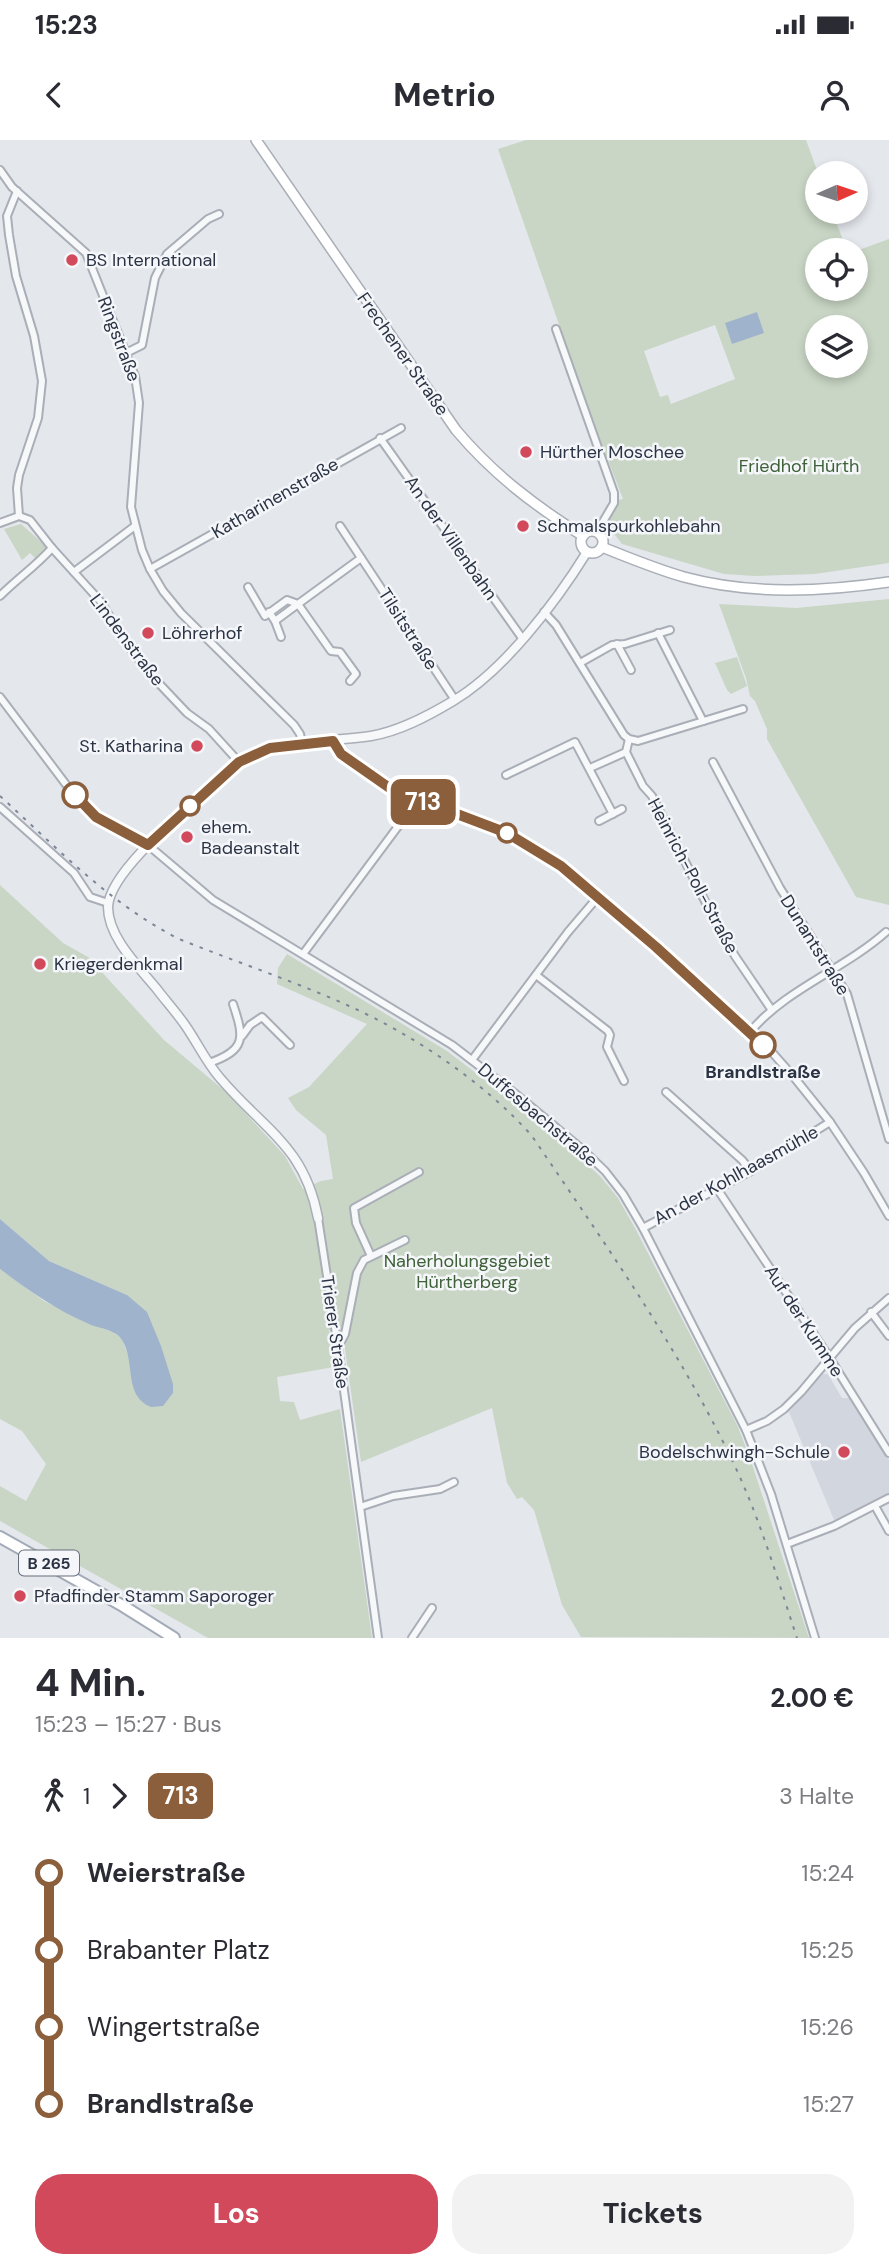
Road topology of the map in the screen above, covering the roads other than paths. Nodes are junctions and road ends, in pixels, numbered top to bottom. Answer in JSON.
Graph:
{"nodes":[{"id":1,"x":256,"y":140,"type":"edge"},
{"id":2,"x":0,"y":170,"type":"edge"},
{"id":3,"x":17,"y":191,"type":"junction"},
{"id":4,"x":219,"y":214,"type":"dead end"},
{"id":5,"x":556,"y":329,"type":"dead end"},
{"id":6,"x":126,"y":353,"type":"junction"},
{"id":7,"x":401,"y":428,"type":"dead end"},
{"id":8,"x":380,"y":439,"type":"junction"},
{"id":9,"x":19,"y":516,"type":"junction"},
{"id":10,"x":0,"y":523,"type":"edge"},
{"id":11,"x":135,"y":526,"type":"junction"},
{"id":12,"x":340,"y":526,"type":"dead end"},
{"id":13,"x":597,"y":532,"type":"junction"},
{"id":14,"x":583,"y":536,"type":"junction"},
{"id":15,"x":602,"y":547,"type":"junction"},
{"id":16,"x":52,"y":548,"type":"junction"},
{"id":17,"x":587,"y":552,"type":"junction"},
{"id":18,"x":361,"y":558,"type":"junction"},
{"id":19,"x":150,"y":569,"type":"junction"},
{"id":20,"x":74,"y":572,"type":"junction"},
{"id":21,"x":889,"y":582,"type":"edge"},
{"id":22,"x":248,"y":587,"type":"dead end"},
{"id":23,"x":0,"y":596,"type":"edge"},
{"id":24,"x":298,"y":604,"type":"junction"},
{"id":25,"x":544,"y":611,"type":"junction"},
{"id":26,"x":269,"y":612,"type":"junction"},
{"id":27,"x":275,"y":621,"type":"junction"},
{"id":28,"x":670,"y":630,"type":"dead end"},
{"id":29,"x":658,"y":633,"type":"junction"},
{"id":30,"x":281,"y":637,"type":"dead end"},
{"id":31,"x":522,"y":638,"type":"junction"},
{"id":32,"x":617,"y":644,"type":"junction"},
{"id":33,"x":579,"y":663,"type":"junction"},
{"id":34,"x":631,"y":670,"type":"dead end"},
{"id":35,"x":350,"y":681,"type":"dead end"},
{"id":36,"x":0,"y":697,"type":"edge"},
{"id":37,"x":455,"y":700,"type":"junction"},
{"id":38,"x":743,"y":709,"type":"dead end"},
{"id":39,"x":703,"y":721,"type":"junction"},
{"id":40,"x":629,"y":740,"type":"junction"},
{"id":41,"x":333,"y":741,"type":"junction"},
{"id":42,"x":302,"y":743,"type":"junction"},
{"id":43,"x":626,"y":752,"type":"junction"},
{"id":44,"x":239,"y":762,"type":"junction"},
{"id":45,"x":713,"y":762,"type":"dead end"},
{"id":46,"x":590,"y":768,"type":"junction"},
{"id":47,"x":506,"y":775,"type":"dead end"},
{"id":48,"x":415,"y":799,"type":"junction"},
{"id":49,"x":0,"y":807,"type":"edge"},
{"id":50,"x":622,"y":809,"type":"dead end"},
{"id":51,"x":613,"y":814,"type":"junction"},
{"id":52,"x":599,"y":821,"type":"dead end"},
{"id":53,"x":148,"y":845,"type":"junction"},
{"id":54,"x":597,"y":898,"type":"junction"},
{"id":55,"x":108,"y":903,"type":"junction"},
{"id":56,"x":886,"y":932,"type":"dead end"},
{"id":57,"x":303,"y":954,"type":"junction"},
{"id":58,"x":832,"y":972,"type":"junction"},
{"id":59,"x":536,"y":975,"type":"junction"},
{"id":60,"x":233,"y":1004,"type":"dead end"},
{"id":61,"x":771,"y":1009,"type":"junction"},
{"id":62,"x":750,"y":1032,"type":"junction"},
{"id":63,"x":242,"y":1036,"type":"junction"},
{"id":64,"x":290,"y":1045,"type":"dead end"},
{"id":65,"x":472,"y":1060,"type":"junction"},
{"id":66,"x":209,"y":1063,"type":"junction"},
{"id":67,"x":624,"y":1081,"type":"dead end"},
{"id":68,"x":666,"y":1092,"type":"dead end"},
{"id":69,"x":830,"y":1122,"type":"junction"},
{"id":70,"x":889,"y":1139,"type":"edge"},
{"id":71,"x":751,"y":1171,"type":"junction"},
{"id":72,"x":419,"y":1172,"type":"dead end"},
{"id":73,"x":718,"y":1189,"type":"junction"},
{"id":74,"x":889,"y":1216,"type":"edge"},
{"id":75,"x":318,"y":1218,"type":"joint"},
{"id":76,"x":643,"y":1228,"type":"junction"},
{"id":77,"x":405,"y":1240,"type":"dead end"},
{"id":78,"x":372,"y":1256,"type":"junction"},
{"id":79,"x":889,"y":1298,"type":"edge"},
{"id":80,"x":871,"y":1312,"type":"junction"},
{"id":81,"x":889,"y":1336,"type":"edge"},
{"id":82,"x":338,"y":1347,"type":"junction"},
{"id":83,"x":829,"y":1357,"type":"junction"},
{"id":84,"x":746,"y":1430,"type":"junction"},
{"id":85,"x":889,"y":1453,"type":"edge"},
{"id":86,"x":454,"y":1482,"type":"dead end"},
{"id":87,"x":889,"y":1498,"type":"edge"},
{"id":88,"x":876,"y":1506,"type":"junction"},
{"id":89,"x":360,"y":1507,"type":"junction"},
{"id":90,"x":889,"y":1531,"type":"edge"},
{"id":91,"x":0,"y":1537,"type":"edge"},
{"id":92,"x":787,"y":1544,"type":"junction"},
{"id":93,"x":95,"y":1590,"type":"junction"},
{"id":94,"x":432,"y":1608,"type":"dead end"},
{"id":95,"x":160,"y":1638,"type":"edge"},
{"id":96,"x":174,"y":1638,"type":"edge"},
{"id":97,"x":378,"y":1638,"type":"edge"},
{"id":98,"x":412,"y":1638,"type":"edge"},
{"id":99,"x":816,"y":1638,"type":"edge"}],
"edges":[{"from":1,"to":14,"type":"main road","name":"Frechener Straße"},
{"from":2,"to":3,"type":"street","name":"Ringstraße"},
{"from":3,"to":6,"type":"street","name":"Ringstraße"},
{"from":3,"to":9,"type":"street"},
{"from":4,"to":6,"type":"street"},
{"from":5,"to":13,"type":"street"},
{"from":6,"to":11,"type":"street","name":"Ringstraße"},
{"from":7,"to":8,"type":"street","name":"Katharinenstraße"},
{"from":8,"to":19,"type":"street","name":"Katharinenstraße"},
{"from":8,"to":31,"type":"street","name":"An der Villenbahn"},
{"from":9,"to":10,"type":"street"},
{"from":9,"to":16,"type":"street","name":"Lindenstraße"},
{"from":11,"to":19,"type":"street","name":"Ringstraße"},
{"from":11,"to":20,"type":"street"},
{"from":12,"to":18,"type":"street","name":"Tilsitstraße"},
{"from":13,"to":14,"type":"main road"},
{"from":13,"to":15,"type":"main road"},
{"from":14,"to":17,"type":"main road"},
{"from":15,"to":17,"type":"main road"},
{"from":15,"to":21,"type":"main road"},
{"from":16,"to":20,"type":"street","name":"Lindenstraße"},
{"from":16,"to":23,"type":"street"},
{"from":17,"to":25,"type":"street"},
{"from":18,"to":24,"type":"street"},
{"from":18,"to":37,"type":"street","name":"Tilsitstraße"},
{"from":19,"to":42,"type":"street","name":"Ringstraße"},
{"from":20,"to":44,"type":"street","name":"Lindenstraße"},
{"from":22,"to":26,"type":"street"},
{"from":24,"to":26,"type":"street"},
{"from":24,"to":27,"type":"street"},
{"from":24,"to":35,"type":"street"},
{"from":25,"to":31,"type":"street"},
{"from":25,"to":33,"type":"street"},
{"from":26,"to":27,"type":"street"},
{"from":27,"to":30,"type":"street"},
{"from":28,"to":29,"type":"street"},
{"from":29,"to":32,"type":"street"},
{"from":29,"to":39,"type":"street"},
{"from":31,"to":37,"type":"street"},
{"from":32,"to":33,"type":"street"},
{"from":32,"to":34,"type":"street"},
{"from":33,"to":40,"type":"street"},
{"from":36,"to":53,"type":"street","name":"Duffesbachstraße"},
{"from":37,"to":41,"type":"street"},
{"from":38,"to":39,"type":"street"},
{"from":39,"to":40,"type":"street"},
{"from":40,"to":43,"type":"street"},
{"from":41,"to":42,"type":"street"},
{"from":41,"to":48,"type":"street"},
{"from":42,"to":44,"type":"street"},
{"from":43,"to":46,"type":"street"},
{"from":43,"to":61,"type":"street","name":"Heinrich-Poll-Straße"},
{"from":44,"to":53,"type":"street"},
{"from":45,"to":58,"type":"street","name":"Dunantstraße"},
{"from":46,"to":47,"type":"street"},
{"from":46,"to":51,"type":"street"},
{"from":48,"to":54,"type":"street"},
{"from":48,"to":57,"type":"street"},
{"from":49,"to":55,"type":"street"},
{"from":50,"to":51,"type":"street"},
{"from":51,"to":52,"type":"street"},
{"from":53,"to":55,"type":"street"},
{"from":53,"to":57,"type":"street","name":"Duffesbachstraße"},
{"from":54,"to":59,"type":"street"},
{"from":54,"to":62,"type":"street"},
{"from":55,"to":66,"type":"street","name":"Trierer Straße"},
{"from":56,"to":58,"type":"street"},
{"from":57,"to":65,"type":"street","name":"Duffesbachstraße"},
{"from":58,"to":61,"type":"street"},
{"from":58,"to":70,"type":"street","name":"Dunantstraße"},
{"from":59,"to":65,"type":"street"},
{"from":59,"to":67,"type":"street"},
{"from":60,"to":63,"type":"street"},
{"from":61,"to":62,"type":"street"},
{"from":62,"to":69,"type":"street"},
{"from":63,"to":64,"type":"street"},
{"from":63,"to":66,"type":"street"},
{"from":65,"to":76,"type":"street","name":"Duffesbachstraße"},
{"from":66,"to":75,"type":"street","name":"Trierer Straße"},
{"from":68,"to":71,"type":"street"},
{"from":69,"to":71,"type":"street","name":"An der Kohlhaasmühle"},
{"from":69,"to":74,"type":"street"},
{"from":71,"to":73,"type":"street","name":"An der Kohlhaasmühle"},
{"from":72,"to":78,"type":"street"},
{"from":73,"to":76,"type":"street","name":"An der Kohlhaasmühle"},
{"from":73,"to":83,"type":"street","name":"Auf der Kumme"},
{"from":75,"to":82,"type":"street","name":"Trierer Straße"},
{"from":76,"to":84,"type":"street","name":"Duffesbachstraße"},
{"from":77,"to":78,"type":"street"},
{"from":78,"to":82,"type":"street"},
{"from":79,"to":80,"type":"street"},
{"from":80,"to":81,"type":"street"},
{"from":80,"to":83,"type":"street"},
{"from":82,"to":89,"type":"street","name":"Trierer Straße"},
{"from":83,"to":84,"type":"street"},
{"from":83,"to":85,"type":"street","name":"Auf der Kumme"},
{"from":84,"to":92,"type":"street","name":"Duffesbachstraße"},
{"from":86,"to":89,"type":"street"},
{"from":87,"to":88,"type":"street"},
{"from":88,"to":90,"type":"street"},
{"from":88,"to":92,"type":"street"},
{"from":89,"to":97,"type":"street","name":"Trierer Straße"},
{"from":91,"to":93,"type":"main road","number":"B 265"},
{"from":92,"to":99,"type":"street","name":"Duffesbachstraße"},
{"from":93,"to":95,"type":"main road"},
{"from":93,"to":96,"type":"main road"},
{"from":94,"to":98,"type":"street"}]}
